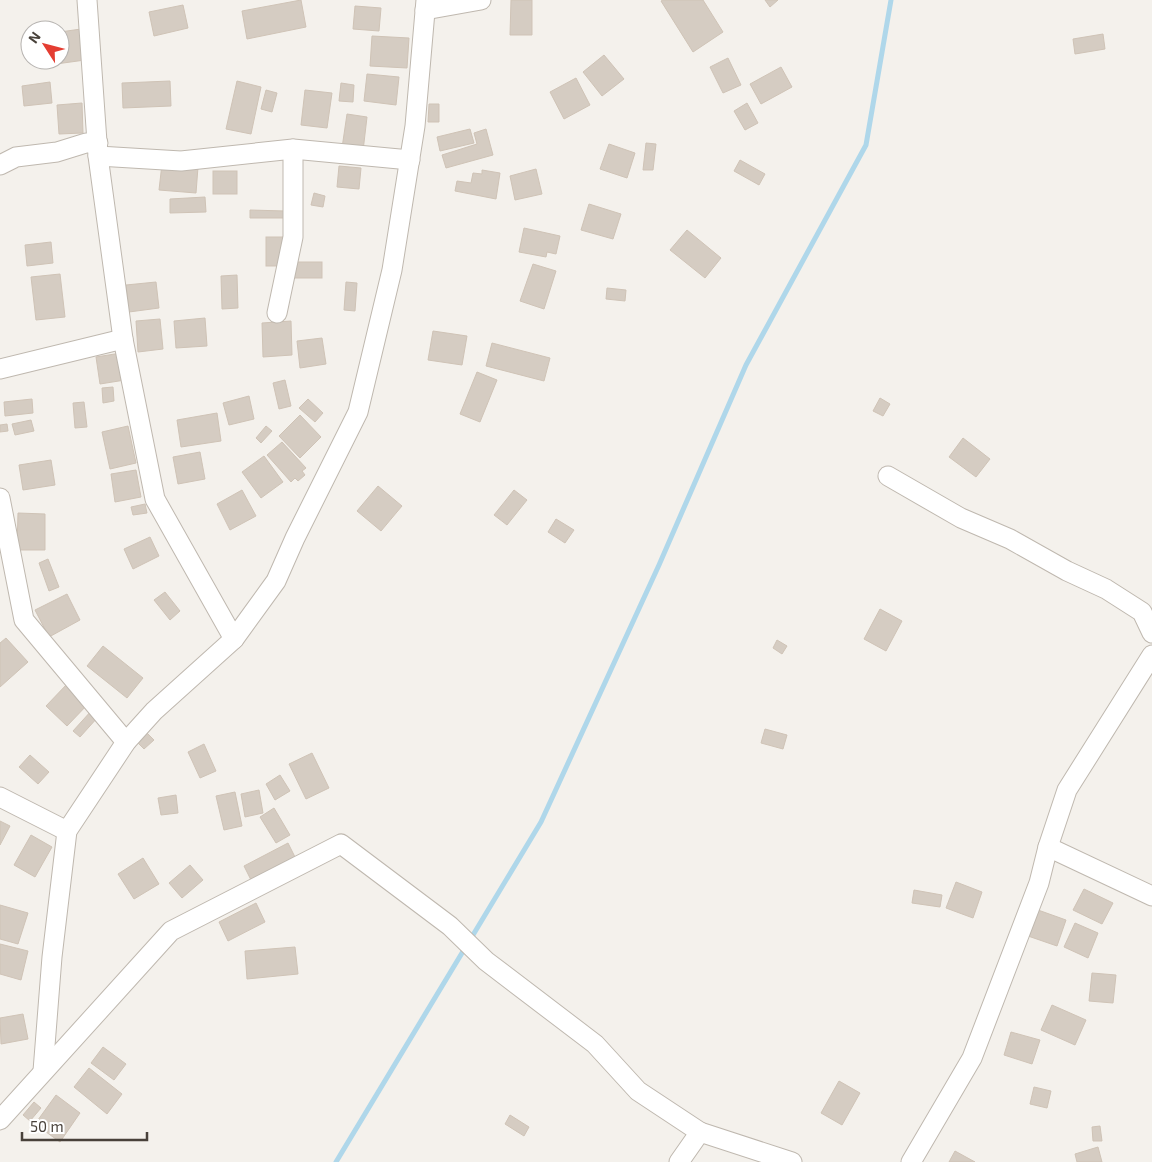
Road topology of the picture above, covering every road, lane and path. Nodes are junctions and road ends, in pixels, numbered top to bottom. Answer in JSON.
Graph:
{"nodes":[{"id":1,"x":87,"y":0,"type":"edge"},
{"id":2,"x":482,"y":0,"type":"edge"},
{"id":3,"x":426,"y":5,"type":"edge"},
{"id":4,"x":98,"y":149,"type":"junction"},
{"id":5,"x":293,"y":150,"type":"junction"},
{"id":6,"x":410,"y":160,"type":"junction"},
{"id":7,"x":0,"y":165,"type":"edge"},
{"id":8,"x":277,"y":313,"type":"dead end"},
{"id":9,"x":122,"y":339,"type":"junction"},
{"id":10,"x":0,"y":369,"type":"edge"},
{"id":11,"x":888,"y":476,"type":"dead end"},
{"id":12,"x":0,"y":498,"type":"edge"},
{"id":13,"x":1152,"y":633,"type":"edge"},
{"id":14,"x":234,"y":639,"type":"junction"},
{"id":15,"x":1152,"y":655,"type":"edge"},
{"id":16,"x":126,"y":742,"type":"junction"},
{"id":17,"x":0,"y":797,"type":"edge"},
{"id":18,"x":67,"y":831,"type":"junction"},
{"id":19,"x":1048,"y":848,"type":"junction"},
{"id":20,"x":1152,"y":896,"type":"edge"},
{"id":21,"x":44,"y":1071,"type":"junction"},
{"id":22,"x":0,"y":1120,"type":"edge"},
{"id":23,"x":700,"y":1132,"type":"junction"},
{"id":24,"x":679,"y":1162,"type":"edge"},
{"id":25,"x":792,"y":1162,"type":"edge"},
{"id":26,"x":911,"y":1162,"type":"edge"}],
"edges":[{"from":1,"to":4,"type":"street"},
{"from":2,"to":3,"type":"street"},
{"from":3,"to":6,"type":"street"},
{"from":4,"to":5,"type":"street"},
{"from":4,"to":7,"type":"street"},
{"from":4,"to":9,"type":"street"},
{"from":5,"to":6,"type":"street"},
{"from":5,"to":8,"type":"street"},
{"from":6,"to":14,"type":"street"},
{"from":9,"to":10,"type":"street"},
{"from":9,"to":14,"type":"street"},
{"from":11,"to":13,"type":"street"},
{"from":12,"to":16,"type":"street"},
{"from":14,"to":16,"type":"street"},
{"from":15,"to":19,"type":"street"},
{"from":16,"to":18,"type":"street"},
{"from":17,"to":18,"type":"street"},
{"from":18,"to":21,"type":"street"},
{"from":19,"to":20,"type":"street"},
{"from":19,"to":26,"type":"street"},
{"from":21,"to":22,"type":"street"},
{"from":21,"to":23,"type":"street"},
{"from":23,"to":24,"type":"street"},
{"from":23,"to":25,"type":"street"}]}
